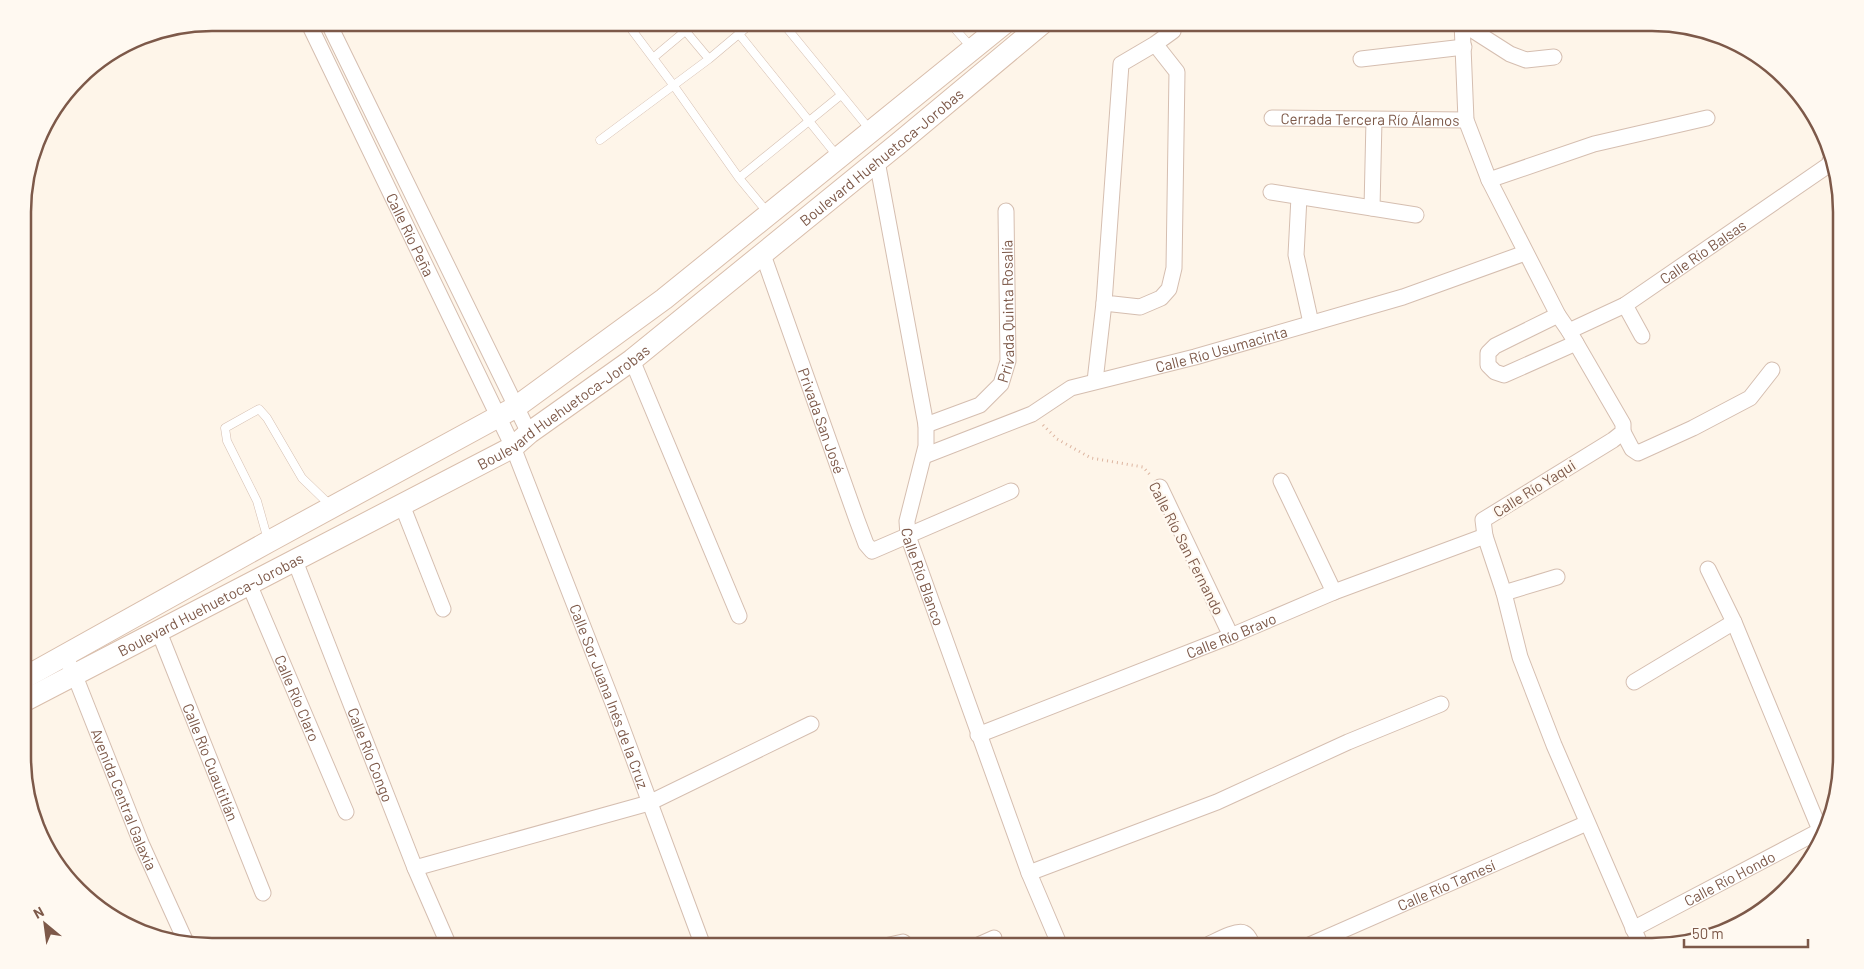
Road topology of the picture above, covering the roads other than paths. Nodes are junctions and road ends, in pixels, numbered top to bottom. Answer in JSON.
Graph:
{"nodes":[{"id":1,"x":313,"y":31,"type":"edge"},
{"id":2,"x":332,"y":31,"type":"edge"},
{"id":3,"x":633,"y":31,"type":"edge"},
{"id":4,"x":686,"y":31,"type":"joint"},
{"id":5,"x":742,"y":31,"type":"edge"},
{"id":6,"x":789,"y":31,"type":"edge"},
{"id":7,"x":957,"y":31,"type":"edge"},
{"id":8,"x":995,"y":31,"type":"edge"},
{"id":9,"x":1033,"y":31,"type":"edge"},
{"id":10,"x":1173,"y":31,"type":"edge"},
{"id":11,"x":1463,"y":31,"type":"edge"},
{"id":12,"x":1474,"y":31,"type":"edge"},
{"id":13,"x":738,"y":34,"type":"junction"},
{"id":14,"x":1155,"y":44,"type":"junction"},
{"id":15,"x":1464,"y":47,"type":"junction"},
{"id":16,"x":973,"y":50,"type":"junction"},
{"id":17,"x":1554,"y":57,"type":"dead end"},
{"id":18,"x":653,"y":58,"type":"junction"},
{"id":19,"x":708,"y":59,"type":"junction"},
{"id":20,"x":1361,"y":59,"type":"dead end"},
{"id":21,"x":674,"y":86,"type":"junction"},
{"id":22,"x":841,"y":95,"type":"junction"},
{"id":23,"x":1272,"y":118,"type":"dead end"},
{"id":24,"x":1707,"y":118,"type":"dead end"},
{"id":25,"x":1374,"y":120,"type":"junction"},
{"id":26,"x":1466,"y":120,"type":"junction"},
{"id":27,"x":809,"y":122,"type":"junction"},
{"id":28,"x":871,"y":131,"type":"junction"},
{"id":29,"x":600,"y":140,"type":"dead end"},
{"id":30,"x":839,"y":158,"type":"junction"},
{"id":31,"x":877,"y":161,"type":"junction"},
{"id":32,"x":1827,"y":166,"type":"edge"},
{"id":33,"x":739,"y":178,"type":"junction"},
{"id":34,"x":1489,"y":180,"type":"junction"},
{"id":35,"x":1272,"y":192,"type":"dead end"},
{"id":36,"x":1299,"y":197,"type":"junction"},
{"id":37,"x":1372,"y":208,"type":"junction"},
{"id":38,"x":1006,"y":211,"type":"dead end"},
{"id":39,"x":769,"y":214,"type":"junction"},
{"id":40,"x":1416,"y":215,"type":"dead end"},
{"id":41,"x":762,"y":252,"type":"junction"},
{"id":42,"x":1525,"y":253,"type":"junction"},
{"id":43,"x":1104,"y":303,"type":"junction"},
{"id":44,"x":1624,"y":305,"type":"junction"},
{"id":45,"x":1558,"y":315,"type":"junction"},
{"id":46,"x":1312,"y":323,"type":"junction"},
{"id":47,"x":1642,"y":336,"type":"dead end"},
{"id":48,"x":1572,"y":337,"type":"junction"},
{"id":49,"x":632,"y":360,"type":"junction"},
{"id":50,"x":1772,"y":370,"type":"dead end"},
{"id":51,"x":1094,"y":381,"type":"junction"},
{"id":52,"x":508,"y":412,"type":"junction"},
{"id":53,"x":926,"y":425,"type":"junction"},
{"id":54,"x":1623,"y":432,"type":"junction"},
{"id":55,"x":529,"y":433,"type":"junction"},
{"id":56,"x":513,"y":447,"type":"junction"},
{"id":57,"x":924,"y":456,"type":"junction"},
{"id":58,"x":1281,"y":481,"type":"dead end"},
{"id":59,"x":1160,"y":487,"type":"road end"},
{"id":60,"x":1010,"y":491,"type":"dead end"},
{"id":61,"x":402,"y":505,"type":"junction"},
{"id":62,"x":333,"y":507,"type":"junction"},
{"id":63,"x":908,"y":536,"type":"junction"},
{"id":64,"x":1485,"y":536,"type":"junction"},
{"id":65,"x":268,"y":542,"type":"junction"},
{"id":66,"x":295,"y":561,"type":"junction"},
{"id":67,"x":1708,"y":569,"type":"dead end"},
{"id":68,"x":1557,"y":577,"type":"dead end"},
{"id":69,"x":249,"y":584,"type":"junction"},
{"id":70,"x":1334,"y":592,"type":"junction"},
{"id":71,"x":1504,"y":593,"type":"junction"},
{"id":72,"x":443,"y":609,"type":"dead end"},
{"id":73,"x":739,"y":616,"type":"dead end"},
{"id":74,"x":1734,"y":622,"type":"junction"},
{"id":75,"x":158,"y":632,"type":"junction"},
{"id":76,"x":1231,"y":636,"type":"junction"},
{"id":77,"x":65,"y":656,"type":"junction"},
{"id":78,"x":31,"y":674,"type":"edge"},
{"id":79,"x":75,"y":676,"type":"junction"},
{"id":80,"x":1634,"y":682,"type":"dead end"},
{"id":81,"x":31,"y":698,"type":"edge"},
{"id":82,"x":1441,"y":704,"type":"dead end"},
{"id":83,"x":811,"y":724,"type":"dead end"},
{"id":84,"x":978,"y":735,"type":"junction"},
{"id":85,"x":650,"y":803,"type":"junction"},
{"id":86,"x":346,"y":812,"type":"dead end"},
{"id":87,"x":1587,"y":823,"type":"junction"},
{"id":88,"x":1820,"y":823,"type":"edge"},
{"id":89,"x":1816,"y":833,"type":"edge"},
{"id":90,"x":416,"y":868,"type":"junction"},
{"id":91,"x":1029,"y":873,"type":"junction"},
{"id":92,"x":263,"y":893,"type":"dead end"},
{"id":93,"x":1633,"y":929,"type":"junction"},
{"id":94,"x":183,"y":935,"type":"edge"},
{"id":95,"x":446,"y":938,"type":"edge"},
{"id":96,"x":700,"y":938,"type":"edge"},
{"id":97,"x":1057,"y":938,"type":"edge"},
{"id":98,"x":1223,"y":938,"type":"edge"},
{"id":99,"x":1249,"y":938,"type":"edge"},
{"id":100,"x":1325,"y":938,"type":"edge"},
{"id":101,"x":1637,"y":938,"type":"edge"}],
"edges":[{"from":1,"to":52,"type":"street","name":"Calle Río Peña"},
{"from":2,"to":52,"type":"street","name":"Calle Río Peña"},
{"from":3,"to":18,"type":"lane"},
{"from":4,"to":18,"type":"lane"},
{"from":4,"to":19,"type":"lane"},
{"from":5,"to":13,"type":"lane"},
{"from":6,"to":22,"type":"lane"},
{"from":7,"to":16,"type":"lane"},
{"from":8,"to":16,"type":"main road","name":"Boulevard Huehuetoca-Jorobas"},
{"from":9,"to":31,"type":"main road","name":"Boulevard Huehuetoca-Jorobas"},
{"from":10,"to":14,"type":"street"},
{"from":11,"to":15,"type":"street"},
{"from":12,"to":17,"type":"street"},
{"from":13,"to":19,"type":"lane"},
{"from":13,"to":27,"type":"lane"},
{"from":14,"to":43,"type":"street"},
{"from":14,"to":43,"type":"street"},
{"from":15,"to":20,"type":"street"},
{"from":15,"to":26,"type":"street"},
{"from":16,"to":28,"type":"main road","name":"Boulevard Huehuetoca-Jorobas"},
{"from":18,"to":21,"type":"lane"},
{"from":19,"to":21,"type":"lane"},
{"from":21,"to":29,"type":"lane"},
{"from":21,"to":33,"type":"lane"},
{"from":22,"to":27,"type":"lane"},
{"from":22,"to":28,"type":"lane"},
{"from":23,"to":25,"type":"street","name":"Cerrada Tercera Río Álamos"},
{"from":24,"to":34,"type":"street"},
{"from":25,"to":26,"type":"street","name":"Cerrada Tercera Río Álamos"},
{"from":25,"to":37,"type":"street"},
{"from":26,"to":34,"type":"street"},
{"from":27,"to":30,"type":"lane"},
{"from":27,"to":33,"type":"lane"},
{"from":28,"to":30,"type":"main road","name":"Boulevard Huehuetoca-Jorobas"},
{"from":30,"to":39,"type":"main road","name":"Boulevard Huehuetoca-Jorobas"},
{"from":31,"to":41,"type":"main road","name":"Boulevard Huehuetoca-Jorobas"},
{"from":31,"to":53,"type":"street","name":"Calle Río Blanco"},
{"from":32,"to":44,"type":"street","name":"Calle Río Balsas"},
{"from":33,"to":39,"type":"lane"},
{"from":34,"to":42,"type":"street"},
{"from":35,"to":36,"type":"street"},
{"from":36,"to":37,"type":"street"},
{"from":36,"to":46,"type":"street"},
{"from":37,"to":40,"type":"street"},
{"from":38,"to":53,"type":"street","name":"Privada Quinta Rosalía"},
{"from":39,"to":52,"type":"main road","name":"Boulevard Huehuetoca-Jorobas"},
{"from":41,"to":49,"type":"main road","name":"Boulevard Huehuetoca-Jorobas"},
{"from":41,"to":63,"type":"street","name":"Privada San José"},
{"from":42,"to":45,"type":"street"},
{"from":42,"to":46,"type":"street","name":"Calle Río Usumacinta"},
{"from":43,"to":51,"type":"street"},
{"from":44,"to":47,"type":"street"},
{"from":44,"to":48,"type":"street","name":"Calle Río Balsas"},
{"from":45,"to":48,"type":"street"},
{"from":45,"to":48,"type":"street","name":"Calle Río Balsas"},
{"from":46,"to":51,"type":"street","name":"Calle Río Usumacinta"},
{"from":48,"to":54,"type":"street"},
{"from":49,"to":55,"type":"main road","name":"Boulevard Huehuetoca-Jorobas"},
{"from":49,"to":73,"type":"street"},
{"from":50,"to":54,"type":"street"},
{"from":51,"to":57,"type":"street","name":"Calle Río Usumacinta"},
{"from":52,"to":55,"type":"street","name":"Calle Río Peña"},
{"from":52,"to":56,"type":"street","name":"Calle Río Peña"},
{"from":52,"to":62,"type":"main road","name":"Boulevard Huehuetoca-Jorobas"},
{"from":53,"to":57,"type":"street","name":"Calle Río Blanco"},
{"from":54,"to":64,"type":"street","name":"Calle Río Yaqui"},
{"from":55,"to":56,"type":"main road","name":"Boulevard Huehuetoca-Jorobas"},
{"from":56,"to":61,"type":"main road","name":"Boulevard Huehuetoca-Jorobas"},
{"from":56,"to":85,"type":"street","name":"Calle Sor Juana Inés de la Cruz"},
{"from":57,"to":63,"type":"street","name":"Calle Río Blanco"},
{"from":58,"to":70,"type":"street"},
{"from":59,"to":76,"type":"street","name":"Calle Río San Fernando"},
{"from":60,"to":63,"type":"street"},
{"from":61,"to":66,"type":"main road","name":"Boulevard Huehuetoca-Jorobas"},
{"from":61,"to":72,"type":"street"},
{"from":62,"to":65,"type":"main road","name":"Boulevard Huehuetoca-Jorobas"},
{"from":62,"to":65,"type":"lane"},
{"from":63,"to":84,"type":"street","name":"Calle Río Blanco"},
{"from":64,"to":70,"type":"street","name":"Calle Río Bravo"},
{"from":64,"to":71,"type":"street","name":"Calle Río Yaqui"},
{"from":65,"to":77,"type":"main road","name":"Boulevard Huehuetoca-Jorobas"},
{"from":66,"to":69,"type":"main road","name":"Boulevard Huehuetoca-Jorobas"},
{"from":66,"to":90,"type":"street","name":"Calle Río Congo"},
{"from":67,"to":74,"type":"street"},
{"from":68,"to":71,"type":"street"},
{"from":69,"to":75,"type":"main road","name":"Boulevard Huehuetoca-Jorobas"},
{"from":69,"to":86,"type":"street","name":"Calle Río Claro"},
{"from":70,"to":76,"type":"street","name":"Calle Río Bravo"},
{"from":71,"to":87,"type":"street","name":"Calle Río Yaqui"},
{"from":74,"to":80,"type":"street"},
{"from":74,"to":88,"type":"street"},
{"from":75,"to":79,"type":"main road","name":"Boulevard Huehuetoca-Jorobas"},
{"from":75,"to":92,"type":"street","name":"Calle Río Cuautitlán"},
{"from":76,"to":84,"type":"street","name":"Calle Río Bravo"},
{"from":77,"to":78,"type":"main road","name":"Boulevard Huehuetoca-Jorobas"},
{"from":77,"to":79,"type":"street","name":"Avenida Central Galaxia"},
{"from":79,"to":81,"type":"main road","name":"Boulevard Huehuetoca-Jorobas"},
{"from":79,"to":94,"type":"street","name":"Avenida Central Galaxia"},
{"from":82,"to":91,"type":"street"},
{"from":83,"to":85,"type":"street"},
{"from":84,"to":91,"type":"street","name":"Calle Río Blanco"},
{"from":85,"to":90,"type":"street"},
{"from":85,"to":96,"type":"street","name":"Calle Sor Juana Inés de la Cruz"},
{"from":87,"to":93,"type":"street","name":"Calle Río Yaqui"},
{"from":87,"to":100,"type":"street","name":"Calle Río Tamesí"},
{"from":89,"to":93,"type":"street","name":"Calle Río Hondo"},
{"from":90,"to":95,"type":"street","name":"Calle Río Congo"},
{"from":91,"to":97,"type":"street","name":"Calle Río Blanco"},
{"from":93,"to":101,"type":"street","name":"Calle Río Yaqui"},
{"from":98,"to":99,"type":"street"}]}
